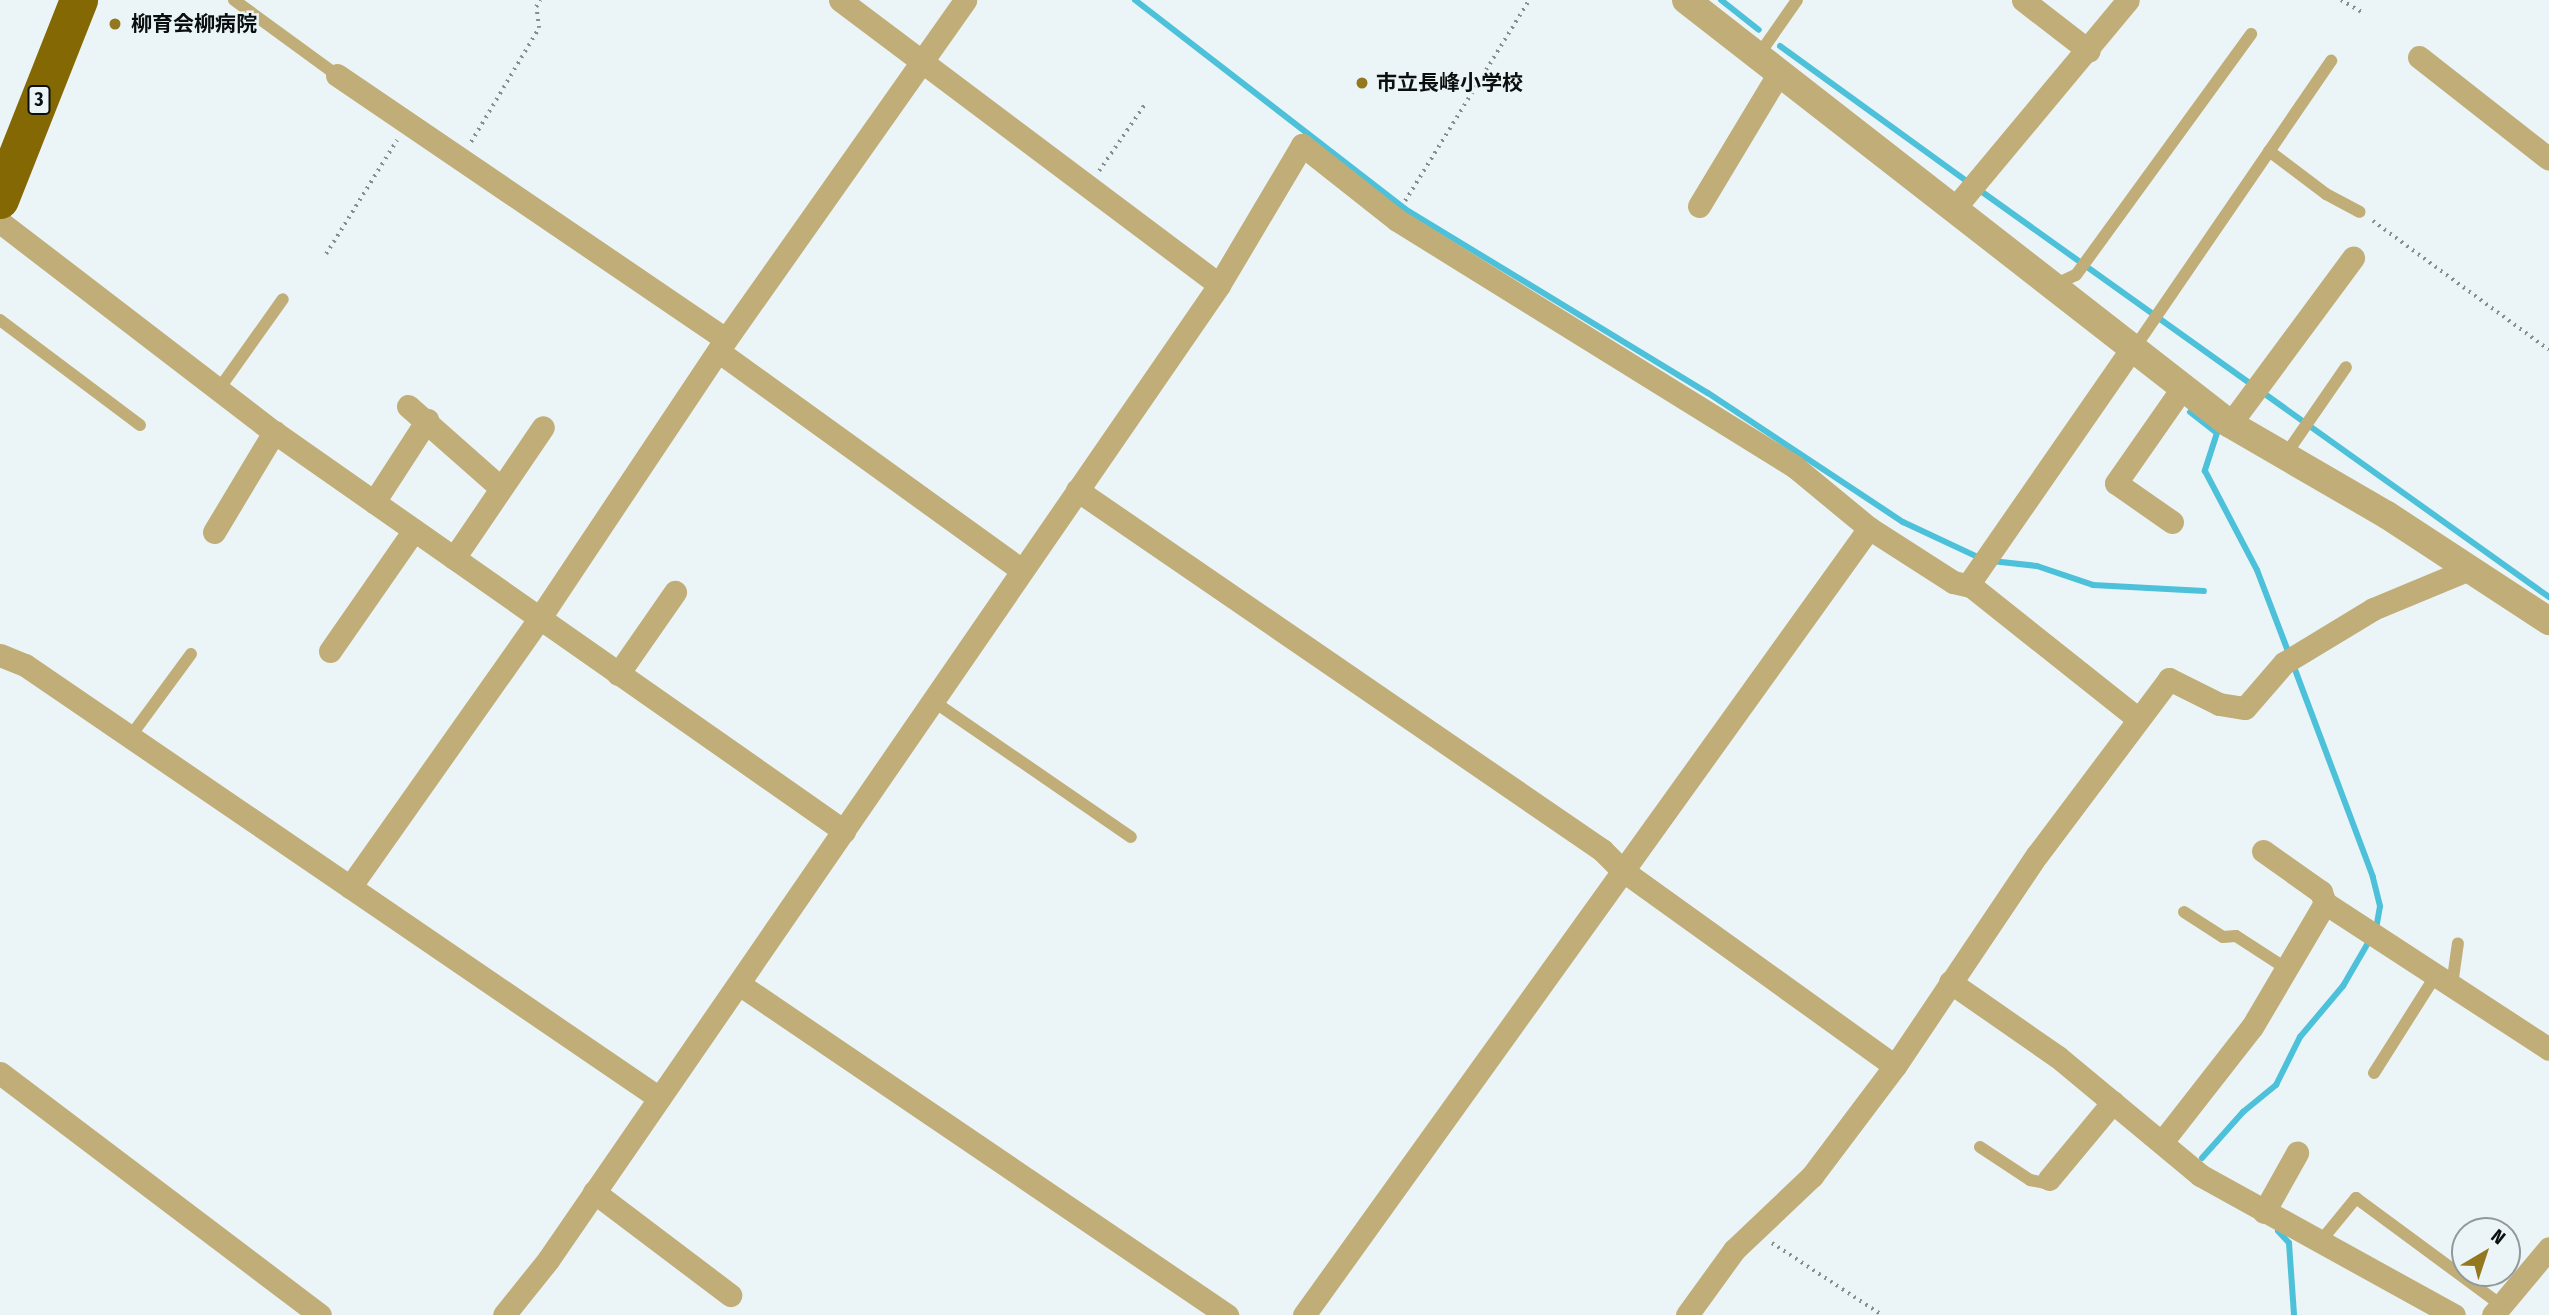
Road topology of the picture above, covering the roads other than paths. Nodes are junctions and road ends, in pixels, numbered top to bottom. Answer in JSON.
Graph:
{"nodes":[{"id":1,"x":79,"y":0,"type":"edge"},
{"id":2,"x":234,"y":0,"type":"edge"},
{"id":3,"x":839,"y":0,"type":"edge"},
{"id":4,"x":965,"y":0,"type":"edge"},
{"id":5,"x":1686,"y":0,"type":"edge"},
{"id":6,"x":1797,"y":0,"type":"edge"},
{"id":7,"x":2024,"y":0,"type":"edge"},
{"id":8,"x":2128,"y":0,"type":"edge"},
{"id":9,"x":2251,"y":34,"type":"dead end"},
{"id":10,"x":2089,"y":51,"type":"junction"},
{"id":11,"x":2419,"y":57,"type":"dead end"},
{"id":12,"x":2330,"y":61,"type":"dead end"},
{"id":13,"x":921,"y":62,"type":"junction"},
{"id":14,"x":1768,"y":64,"type":"junction"},
{"id":15,"x":337,"y":75,"type":"joint"},
{"id":16,"x":2269,"y":152,"type":"junction"},
{"id":17,"x":2549,"y":159,"type":"edge"},
{"id":18,"x":0,"y":200,"type":"edge"},
{"id":19,"x":1699,"y":206,"type":"dead end"},
{"id":20,"x":1953,"y":210,"type":"junction"},
{"id":21,"x":2360,"y":212,"type":"road end"},
{"id":22,"x":0,"y":222,"type":"edge"},
{"id":23,"x":2353,"y":258,"type":"dead end"},
{"id":24,"x":1219,"y":285,"type":"junction"},
{"id":25,"x":2051,"y":286,"type":"junction"},
{"id":26,"x":283,"y":299,"type":"dead end"},
{"id":27,"x":0,"y":320,"type":"edge"},
{"id":28,"x":2137,"y":343,"type":"junction"},
{"id":29,"x":722,"y":345,"type":"junction"},
{"id":30,"x":2346,"y":368,"type":"dead end"},
{"id":31,"x":2183,"y":387,"type":"junction"},
{"id":32,"x":219,"y":389,"type":"junction"},
{"id":33,"x":2230,"y":424,"type":"junction"},
{"id":34,"x":140,"y":425,"type":"dead end"},
{"id":35,"x":543,"y":427,"type":"dead end"},
{"id":36,"x":274,"y":432,"type":"junction"},
{"id":37,"x":2292,"y":446,"type":"junction"},
{"id":38,"x":501,"y":488,"type":"junction"},
{"id":39,"x":1077,"y":490,"type":"junction"},
{"id":40,"x":374,"y":502,"type":"junction"},
{"id":41,"x":2172,"y":522,"type":"dead end"},
{"id":42,"x":1869,"y":528,"type":"junction"},
{"id":43,"x":414,"y":530,"type":"junction"},
{"id":44,"x":214,"y":532,"type":"dead end"},
{"id":45,"x":454,"y":558,"type":"junction"},
{"id":46,"x":1023,"y":570,"type":"junction"},
{"id":47,"x":2467,"y":570,"type":"junction"},
{"id":48,"x":1968,"y":586,"type":"junction"},
{"id":49,"x":675,"y":592,"type":"dead end"},
{"id":50,"x":539,"y":619,"type":"junction"},
{"id":51,"x":2549,"y":621,"type":"edge"},
{"id":52,"x":330,"y":651,"type":"dead end"},
{"id":53,"x":191,"y":653,"type":"dead end"},
{"id":54,"x":0,"y":655,"type":"edge"},
{"id":55,"x":618,"y":674,"type":"junction"},
{"id":56,"x":933,"y":701,"type":"junction"},
{"id":57,"x":2138,"y":719,"type":"junction"},
{"id":58,"x":130,"y":737,"type":"junction"},
{"id":59,"x":844,"y":831,"type":"junction"},
{"id":60,"x":1131,"y":837,"type":"dead end"},
{"id":61,"x":2263,"y":851,"type":"dead end"},
{"id":62,"x":1622,"y":870,"type":"junction"},
{"id":63,"x":351,"y":887,"type":"junction"},
{"id":64,"x":2325,"y":903,"type":"junction"},
{"id":65,"x":2184,"y":912,"type":"dead end"},
{"id":66,"x":2458,"y":943,"type":"dead end"},
{"id":67,"x":2287,"y":969,"type":"junction"},
{"id":68,"x":2444,"y":980,"type":"junction"},
{"id":69,"x":1950,"y":982,"type":"junction"},
{"id":70,"x":739,"y":984,"type":"junction"},
{"id":71,"x":2549,"y":1049,"type":"edge"},
{"id":72,"x":1895,"y":1066,"type":"junction"},
{"id":73,"x":0,"y":1073,"type":"edge"},
{"id":74,"x":2374,"y":1073,"type":"dead end"},
{"id":75,"x":659,"y":1098,"type":"junction"},
{"id":76,"x":2113,"y":1102,"type":"junction"},
{"id":77,"x":2162,"y":1142,"type":"junction"},
{"id":78,"x":1980,"y":1147,"type":"dead end"},
{"id":79,"x":2297,"y":1153,"type":"dead end"},
{"id":80,"x":2049,"y":1179,"type":"joint"},
{"id":81,"x":594,"y":1192,"type":"junction"},
{"id":82,"x":2264,"y":1212,"type":"junction"},
{"id":83,"x":2320,"y":1242,"type":"junction"},
{"id":84,"x":2549,"y":1248,"type":"edge"},
{"id":85,"x":730,"y":1295,"type":"dead end"},
{"id":86,"x":2497,"y":1310,"type":"edge"},
{"id":87,"x":320,"y":1315,"type":"edge"},
{"id":88,"x":504,"y":1315,"type":"edge"},
{"id":89,"x":1227,"y":1315,"type":"edge"},
{"id":90,"x":1304,"y":1315,"type":"edge"},
{"id":91,"x":1687,"y":1315,"type":"edge"},
{"id":92,"x":2454,"y":1315,"type":"edge"}],
"edges":[{"from":1,"to":18,"type":"highway","number":"3"},
{"from":2,"to":15,"type":"lane"},
{"from":3,"to":13,"type":"street"},
{"from":4,"to":13,"type":"street"},
{"from":5,"to":14,"type":"street"},
{"from":6,"to":14,"type":"lane"},
{"from":7,"to":10,"type":"street"},
{"from":8,"to":10,"type":"street"},
{"from":9,"to":25,"type":"lane"},
{"from":10,"to":20,"type":"street"},
{"from":11,"to":17,"type":"street"},
{"from":12,"to":16,"type":"lane"},
{"from":13,"to":24,"type":"street"},
{"from":13,"to":29,"type":"street"},
{"from":14,"to":19,"type":"street"},
{"from":14,"to":20,"type":"street"},
{"from":15,"to":29,"type":"street"},
{"from":16,"to":21,"type":"lane"},
{"from":16,"to":28,"type":"lane"},
{"from":20,"to":25,"type":"street"},
{"from":22,"to":32,"type":"street"},
{"from":23,"to":33,"type":"street"},
{"from":24,"to":39,"type":"street"},
{"from":24,"to":42,"type":"street"},
{"from":25,"to":28,"type":"street"},
{"from":26,"to":32,"type":"lane"},
{"from":27,"to":34,"type":"lane"},
{"from":28,"to":31,"type":"street"},
{"from":28,"to":48,"type":"street"},
{"from":29,"to":46,"type":"street"},
{"from":29,"to":50,"type":"street"},
{"from":30,"to":37,"type":"lane"},
{"from":31,"to":33,"type":"street"},
{"from":31,"to":41,"type":"street"},
{"from":32,"to":36,"type":"street"},
{"from":33,"to":37,"type":"street"},
{"from":35,"to":38,"type":"street"},
{"from":36,"to":40,"type":"street"},
{"from":36,"to":44,"type":"street"},
{"from":37,"to":47,"type":"street"},
{"from":38,"to":40,"type":"street"},
{"from":38,"to":45,"type":"street"},
{"from":39,"to":46,"type":"street"},
{"from":39,"to":62,"type":"street"},
{"from":40,"to":43,"type":"street"},
{"from":42,"to":48,"type":"street"},
{"from":42,"to":62,"type":"street"},
{"from":43,"to":45,"type":"street"},
{"from":43,"to":52,"type":"street"},
{"from":45,"to":50,"type":"street"},
{"from":46,"to":56,"type":"street"},
{"from":47,"to":51,"type":"street"},
{"from":47,"to":57,"type":"street"},
{"from":48,"to":57,"type":"street"},
{"from":49,"to":55,"type":"street"},
{"from":50,"to":55,"type":"street"},
{"from":50,"to":63,"type":"street"},
{"from":53,"to":58,"type":"lane"},
{"from":54,"to":58,"type":"street"},
{"from":55,"to":59,"type":"street"},
{"from":56,"to":59,"type":"street"},
{"from":56,"to":60,"type":"lane"},
{"from":57,"to":69,"type":"street"},
{"from":58,"to":63,"type":"street"},
{"from":59,"to":70,"type":"street"},
{"from":61,"to":64,"type":"street"},
{"from":62,"to":72,"type":"street"},
{"from":62,"to":90,"type":"street"},
{"from":63,"to":75,"type":"street"},
{"from":64,"to":67,"type":"street"},
{"from":64,"to":68,"type":"street"},
{"from":65,"to":67,"type":"lane"},
{"from":66,"to":68,"type":"lane"},
{"from":67,"to":77,"type":"street"},
{"from":68,"to":71,"type":"street"},
{"from":68,"to":74,"type":"lane"},
{"from":69,"to":72,"type":"street"},
{"from":69,"to":76,"type":"street"},
{"from":70,"to":75,"type":"street"},
{"from":70,"to":89,"type":"street"},
{"from":72,"to":91,"type":"street"},
{"from":73,"to":87,"type":"street"},
{"from":75,"to":81,"type":"street"},
{"from":76,"to":77,"type":"street"},
{"from":76,"to":80,"type":"street"},
{"from":77,"to":82,"type":"street"},
{"from":78,"to":80,"type":"lane"},
{"from":79,"to":82,"type":"street"},
{"from":81,"to":85,"type":"street"},
{"from":81,"to":88,"type":"street"},
{"from":82,"to":83,"type":"street"},
{"from":83,"to":86,"type":"lane"},
{"from":83,"to":92,"type":"street"},
{"from":84,"to":86,"type":"street"}]}
